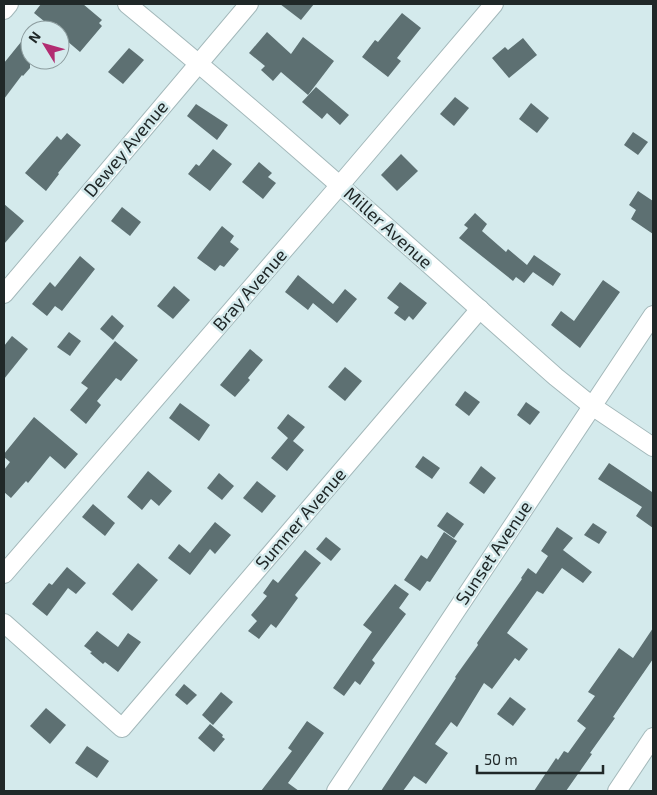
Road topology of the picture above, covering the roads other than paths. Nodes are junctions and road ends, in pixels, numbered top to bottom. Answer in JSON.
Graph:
{"nodes":[{"id":1,"x":9,"y":4,"type":"edge"},
{"id":2,"x":127,"y":4,"type":"edge"},
{"id":3,"x":249,"y":4,"type":"edge"},
{"id":4,"x":494,"y":4,"type":"edge"},
{"id":5,"x":4,"y":10,"type":"edge"},
{"id":6,"x":199,"y":63,"type":"junction"},
{"id":7,"x":340,"y":185,"type":"junction"},
{"id":8,"x":4,"y":294,"type":"edge"},
{"id":9,"x":480,"y":310,"type":"junction"},
{"id":10,"x":653,"y":315,"type":"edge"},
{"id":11,"x":592,"y":406,"type":"junction"},
{"id":12,"x":653,"y":447,"type":"edge"},
{"id":13,"x":4,"y":574,"type":"edge"},
{"id":14,"x":4,"y":623,"type":"edge"},
{"id":15,"x":653,"y":737,"type":"edge"},
{"id":16,"x":336,"y":791,"type":"edge"},
{"id":17,"x":618,"y":791,"type":"edge"}],
"edges":[{"from":1,"to":5,"type":"street"},
{"from":2,"to":6,"type":"street","name":"Miller Avenue"},
{"from":3,"to":6,"type":"street","name":"Dewey Avenue"},
{"from":4,"to":7,"type":"street","name":"Bray Avenue"},
{"from":6,"to":7,"type":"street","name":"Miller Avenue"},
{"from":6,"to":8,"type":"street","name":"Dewey Avenue"},
{"from":7,"to":9,"type":"street","name":"Miller Avenue"},
{"from":7,"to":13,"type":"street","name":"Bray Avenue"},
{"from":9,"to":11,"type":"street","name":"Miller Avenue"},
{"from":9,"to":14,"type":"street","name":"Sumner Avenue"},
{"from":10,"to":11,"type":"street","name":"Sunset Avenue"},
{"from":11,"to":12,"type":"street","name":"Miller Avenue"},
{"from":11,"to":16,"type":"street","name":"Sunset Avenue"},
{"from":15,"to":17,"type":"street"}]}
